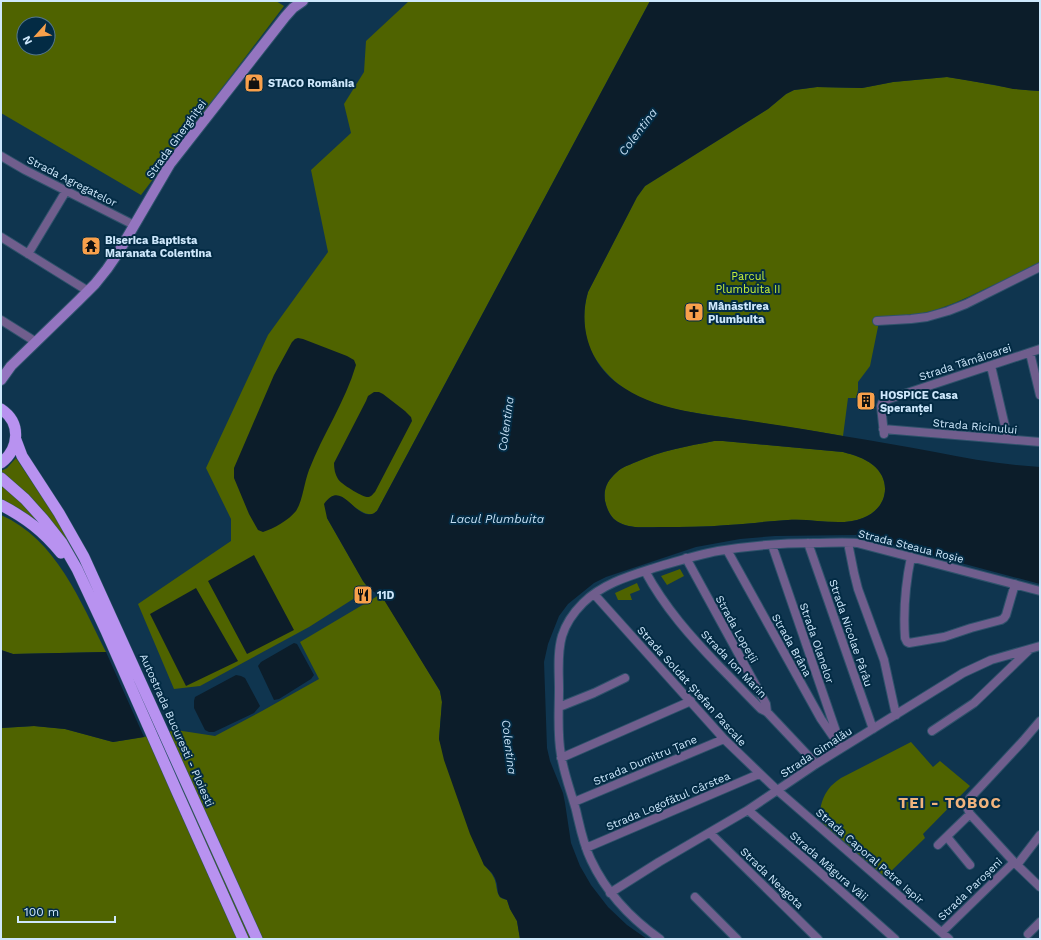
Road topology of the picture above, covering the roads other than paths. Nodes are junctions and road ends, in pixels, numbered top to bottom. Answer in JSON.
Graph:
{"nodes":[{"id":1,"x":303,"y":1,"type":"edge"},
{"id":2,"x":1,"y":156,"type":"edge"},
{"id":3,"x":66,"y":191,"type":"junction"},
{"id":4,"x":134,"y":225,"type":"junction"},
{"id":5,"x":1,"y":238,"type":"edge"},
{"id":6,"x":28,"y":254,"type":"junction"},
{"id":7,"x":1040,"y":267,"type":"edge"},
{"id":8,"x":88,"y":291,"type":"junction"},
{"id":9,"x":1,"y":320,"type":"edge"},
{"id":10,"x":877,"y":321,"type":"dead end"},
{"id":11,"x":36,"y":342,"type":"junction"},
{"id":12,"x":1040,"y":349,"type":"edge"},
{"id":13,"x":1030,"y":353,"type":"junction"},
{"id":14,"x":10,"y":366,"type":"junction"},
{"id":15,"x":992,"y":366,"type":"junction"},
{"id":16,"x":1,"y":372,"type":"edge"},
{"id":17,"x":1,"y":380,"type":"edge"},
{"id":18,"x":1040,"y":395,"type":"edge"},
{"id":19,"x":2,"y":408,"type":"edge"},
{"id":20,"x":883,"y":432,"type":"joint"},
{"id":21,"x":1008,"y":439,"type":"junction"},
{"id":22,"x":16,"y":440,"type":"junction"},
{"id":23,"x":1040,"y":442,"type":"edge"},
{"id":24,"x":1,"y":463,"type":"edge"},
{"id":25,"x":1,"y":478,"type":"edge"},
{"id":26,"x":1,"y":505,"type":"edge"},
{"id":27,"x":808,"y":543,"type":"junction"},
{"id":28,"x":848,"y":543,"type":"junction"},
{"id":29,"x":772,"y":545,"type":"junction"},
{"id":30,"x":727,"y":550,"type":"junction"},
{"id":31,"x":911,"y":557,"type":"junction"},
{"id":32,"x":686,"y":558,"type":"junction"},
{"id":33,"x":645,"y":571,"type":"junction"},
{"id":34,"x":1015,"y":584,"type":"junction"},
{"id":35,"x":1040,"y":591,"type":"edge"},
{"id":36,"x":594,"y":594,"type":"junction"},
{"id":37,"x":90,"y":597,"type":"junction"},
{"id":38,"x":1040,"y":646,"type":"edge"},
{"id":39,"x":1030,"y":649,"type":"junction"},
{"id":40,"x":625,"y":678,"type":"dead end"},
{"id":41,"x":691,"y":701,"type":"junction"},
{"id":42,"x":559,"y":707,"type":"junction"},
{"id":43,"x":767,"y":712,"type":"junction"},
{"id":44,"x":896,"y":715,"type":"junction"},
{"id":45,"x":1040,"y":721,"type":"edge"},
{"id":46,"x":872,"y":729,"type":"junction"},
{"id":47,"x":932,"y":731,"type":"dead end"},
{"id":48,"x":724,"y":739,"type":"junction"},
{"id":49,"x":842,"y":748,"type":"junction"},
{"id":50,"x":561,"y":758,"type":"junction"},
{"id":51,"x":816,"y":764,"type":"junction"},
{"id":52,"x":759,"y":774,"type":"junction"},
{"id":53,"x":777,"y":790,"type":"junction"},
{"id":54,"x":574,"y":802,"type":"junction"},
{"id":55,"x":748,"y":810,"type":"junction"},
{"id":56,"x":970,"y":814,"type":"junction"},
{"id":57,"x":710,"y":833,"type":"junction"},
{"id":58,"x":1040,"y":835,"type":"edge"},
{"id":59,"x":947,"y":837,"type":"junction"},
{"id":60,"x":938,"y":845,"type":"dead end"},
{"id":61,"x":586,"y":848,"type":"junction"},
{"id":62,"x":1016,"y":863,"type":"junction"},
{"id":63,"x":970,"y":865,"type":"dead end"},
{"id":64,"x":1040,"y":887,"type":"edge"},
{"id":65,"x":610,"y":893,"type":"junction"},
{"id":66,"x":694,"y":897,"type":"dead end"},
{"id":67,"x":1040,"y":922,"type":"edge"},
{"id":68,"x":942,"y":932,"type":"junction"},
{"id":69,"x":1028,"y":934,"type":"dead end"},
{"id":70,"x":243,"y":939,"type":"edge"},
{"id":71,"x":257,"y":939,"type":"edge"},
{"id":72,"x":660,"y":939,"type":"edge"},
{"id":73,"x":737,"y":939,"type":"edge"},
{"id":74,"x":818,"y":939,"type":"edge"},
{"id":75,"x":895,"y":939,"type":"edge"},
{"id":76,"x":949,"y":939,"type":"edge"}],
"edges":[{"from":1,"to":4,"type":"main road","name":"Strada Gherghiței"},
{"from":2,"to":3,"type":"street","name":"Strada Agregatelor"},
{"from":3,"to":4,"type":"street","name":"Strada Agregatelor"},
{"from":3,"to":6,"type":"street"},
{"from":4,"to":8,"type":"main road","name":"Strada Gherghiței"},
{"from":5,"to":6,"type":"street"},
{"from":6,"to":8,"type":"street"},
{"from":7,"to":10,"type":"street"},
{"from":8,"to":11,"type":"main road","name":"Strada Gherghiței"},
{"from":9,"to":11,"type":"street"},
{"from":11,"to":14,"type":"main road","name":"Strada Gherghiței"},
{"from":12,"to":13,"type":"street","name":"Strada Tămâioarei"},
{"from":13,"to":15,"type":"street","name":"Strada Tămâioarei"},
{"from":13,"to":18,"type":"street"},
{"from":14,"to":16,"type":"main road","name":"Strada Gherghiței"},
{"from":14,"to":17,"type":"main road","name":"Strada Gherghiței"},
{"from":15,"to":20,"type":"street","name":"Strada Tămâioarei"},
{"from":15,"to":21,"type":"street"},
{"from":19,"to":22,"type":"highway","name":"Autostrada Bucuresti - Ploiesti"},
{"from":20,"to":21,"type":"street","name":"Strada Ricinului"},
{"from":21,"to":23,"type":"street","name":"Strada Ricinului"},
{"from":22,"to":24,"type":"highway"},
{"from":22,"to":71,"type":"highway","name":"Autostrada Bucuresti - Ploiesti"},
{"from":25,"to":37,"type":"highway"},
{"from":26,"to":37,"type":"highway"},
{"from":27,"to":28,"type":"street","name":"Strada Steaua Roșie"},
{"from":27,"to":29,"type":"street","name":"Strada Steaua Roșie"},
{"from":27,"to":46,"type":"street","name":"Strada Nicolae Pârâu"},
{"from":28,"to":31,"type":"street","name":"Strada Steaua Roșie"},
{"from":28,"to":44,"type":"street"},
{"from":29,"to":30,"type":"street","name":"Strada Steaua Roșie"},
{"from":29,"to":49,"type":"street","name":"Strada Olanelor"},
{"from":30,"to":32,"type":"street","name":"Strada Steaua Roșie"},
{"from":30,"to":49,"type":"street","name":"Strada Brâna"},
{"from":31,"to":34,"type":"street","name":"Strada Steaua Roșie"},
{"from":31,"to":34,"type":"street"},
{"from":32,"to":33,"type":"street","name":"Strada Steaua Roșie"},
{"from":32,"to":43,"type":"street","name":"Strada Lopeții"},
{"from":33,"to":36,"type":"street","name":"Strada Steaua Roșie"},
{"from":33,"to":43,"type":"street","name":"Strada Ion Marin"},
{"from":34,"to":35,"type":"street","name":"Strada Steaua Roșie"},
{"from":36,"to":41,"type":"street","name":"Strada Soldat Ștefan Pascale"},
{"from":36,"to":42,"type":"street","name":"Strada Steaua Roșie"},
{"from":37,"to":70,"type":"highway"},
{"from":38,"to":39,"type":"street","name":"Strada Gimalău"},
{"from":39,"to":44,"type":"street","name":"Strada Gimalău"},
{"from":39,"to":47,"type":"street"},
{"from":40,"to":42,"type":"street"},
{"from":41,"to":48,"type":"street","name":"Strada Soldat Ștefan Pascale"},
{"from":41,"to":50,"type":"street"},
{"from":42,"to":50,"type":"street","name":"Strada Steaua Roșie"},
{"from":43,"to":51,"type":"street","name":"Strada Ion Marin"},
{"from":44,"to":46,"type":"street","name":"Strada Gimalău"},
{"from":45,"to":56,"type":"street"},
{"from":46,"to":49,"type":"street","name":"Strada Gimalău"},
{"from":48,"to":52,"type":"street","name":"Strada Soldat Ștefan Pascale"},
{"from":48,"to":54,"type":"street","name":"Strada Dumitru Țane"},
{"from":49,"to":51,"type":"street","name":"Strada Gimalău"},
{"from":50,"to":54,"type":"street","name":"Strada Steaua Roșie"},
{"from":51,"to":53,"type":"street","name":"Strada Gimalău"},
{"from":52,"to":53,"type":"street","name":"Strada Soldat Ștefan Pascale"},
{"from":52,"to":61,"type":"street","name":"Strada Logofătul Cârstea"},
{"from":53,"to":55,"type":"street","name":"Strada Gimalău"},
{"from":53,"to":68,"type":"street","name":"Strada Caporal Petre Ispir"},
{"from":54,"to":61,"type":"street","name":"Strada Steaua Roșie"},
{"from":55,"to":57,"type":"street","name":"Strada Gimalău"},
{"from":55,"to":75,"type":"street","name":"Strada Măgura Văii"},
{"from":56,"to":59,"type":"street"},
{"from":56,"to":62,"type":"street"},
{"from":57,"to":65,"type":"street","name":"Strada Gimalău"},
{"from":57,"to":74,"type":"street","name":"Strada Neagota"},
{"from":58,"to":62,"type":"street","name":"Strada Paroșeni"},
{"from":59,"to":60,"type":"street"},
{"from":59,"to":63,"type":"street"},
{"from":61,"to":65,"type":"street","name":"Strada Steaua Roșie"},
{"from":62,"to":64,"type":"street"},
{"from":62,"to":68,"type":"street","name":"Strada Paroșeni"},
{"from":65,"to":72,"type":"street","name":"Strada Steaua Roșie"},
{"from":66,"to":73,"type":"street"},
{"from":67,"to":69,"type":"street"},
{"from":68,"to":76,"type":"street","name":"Strada Caporal Petre Ispir"}]}
